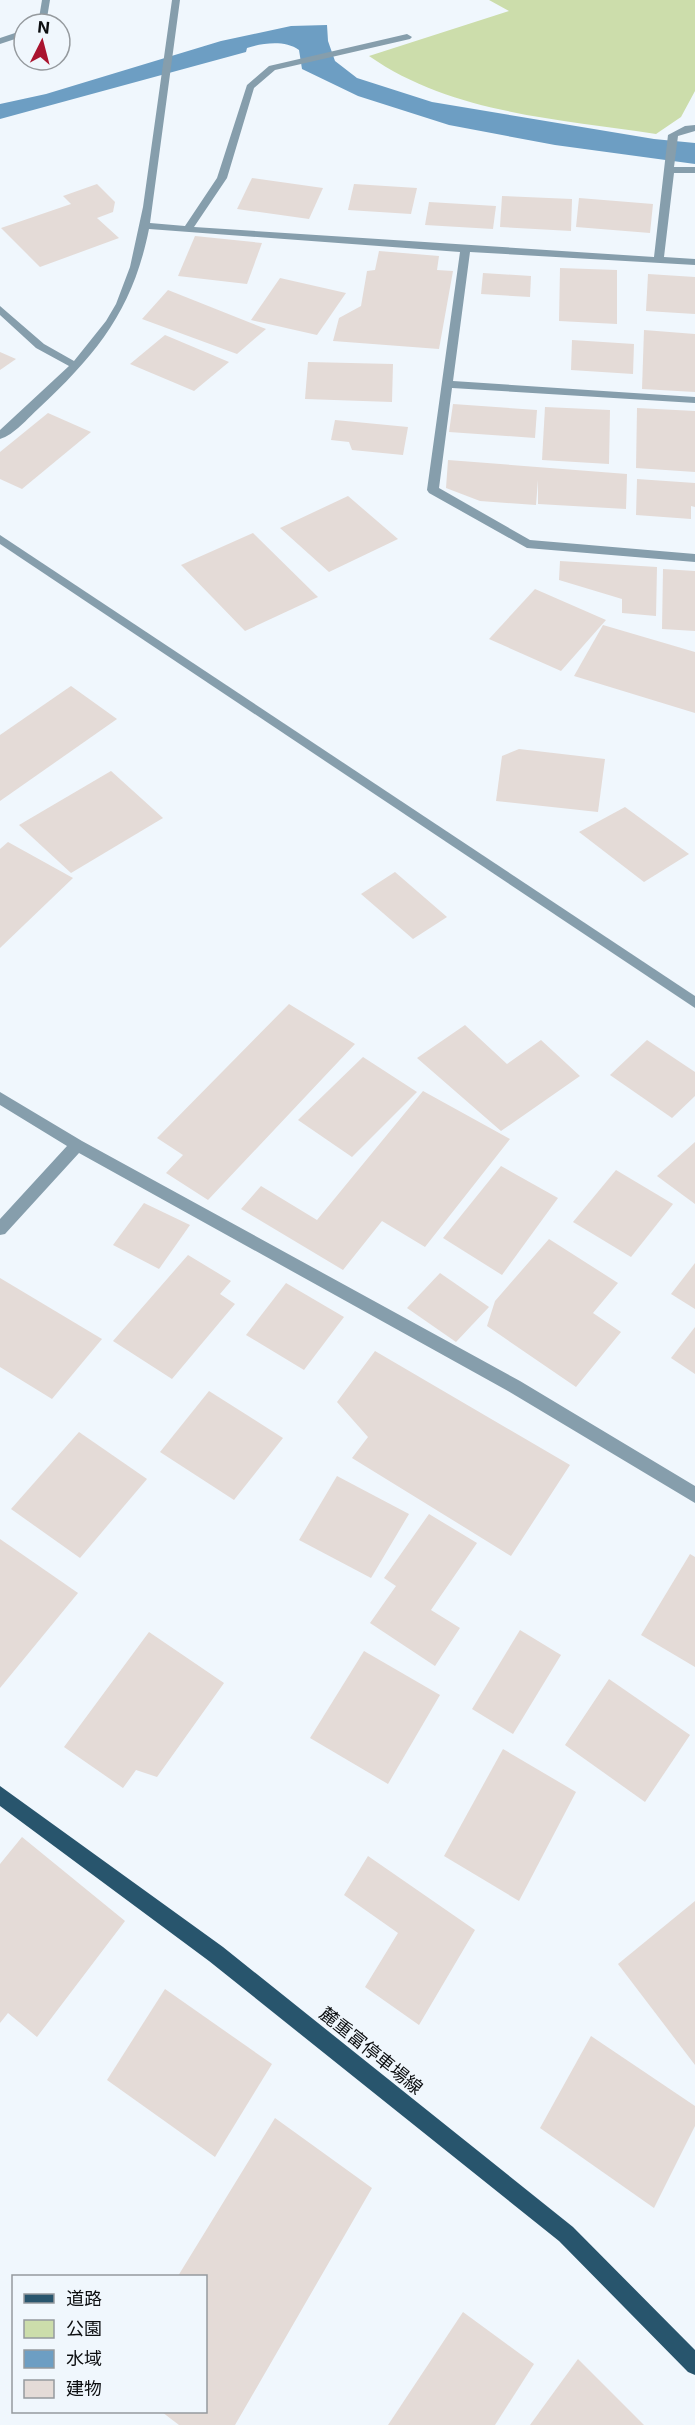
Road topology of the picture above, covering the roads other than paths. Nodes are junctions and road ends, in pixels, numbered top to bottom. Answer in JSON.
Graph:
{"nodes":[{"id":1,"x":176,"y":0,"type":"edge"},
{"id":2,"x":407,"y":37,"type":"dead end"},
{"id":3,"x":695,"y":128,"type":"edge"},
{"id":4,"x":670,"y":165,"type":"junction"},
{"id":5,"x":695,"y":171,"type":"edge"},
{"id":6,"x":144,"y":226,"type":"junction"},
{"id":7,"x":189,"y":227,"type":"junction"},
{"id":8,"x":465,"y":249,"type":"junction"},
{"id":9,"x":659,"y":260,"type":"junction"},
{"id":10,"x":695,"y":262,"type":"edge"},
{"id":11,"x":0,"y":309,"type":"edge"},
{"id":12,"x":74,"y":365,"type":"junction"},
{"id":13,"x":447,"y":384,"type":"junction"},
{"id":14,"x":695,"y":400,"type":"edge"},
{"id":15,"x":0,"y":435,"type":"edge"},
{"id":16,"x":0,"y":539,"type":"edge"},
{"id":17,"x":695,"y":558,"type":"edge"},
{"id":18,"x":694,"y":1001,"type":"edge"},
{"id":19,"x":0,"y":1098,"type":"edge"},
{"id":20,"x":77,"y":1145,"type":"junction"},
{"id":21,"x":0,"y":1229,"type":"edge"},
{"id":22,"x":695,"y":1495,"type":"edge"},
{"id":23,"x":0,"y":1795,"type":"edge"},
{"id":24,"x":695,"y":2365,"type":"edge"}],
"edges":[{"from":1,"to":6,"type":"street"},
{"from":2,"to":7,"type":"street"},
{"from":3,"to":4,"type":"street"},
{"from":4,"to":5,"type":"street"},
{"from":4,"to":9,"type":"street"},
{"from":6,"to":7,"type":"street"},
{"from":6,"to":12,"type":"street"},
{"from":7,"to":8,"type":"street"},
{"from":8,"to":9,"type":"street"},
{"from":8,"to":13,"type":"street"},
{"from":9,"to":10,"type":"street"},
{"from":11,"to":12,"type":"street"},
{"from":12,"to":15,"type":"street"},
{"from":13,"to":14,"type":"street"},
{"from":13,"to":17,"type":"street"},
{"from":16,"to":18,"type":"street"},
{"from":19,"to":20,"type":"street"},
{"from":20,"to":21,"type":"street"},
{"from":20,"to":22,"type":"street"},
{"from":23,"to":24,"type":"main road","name":"麓重富停車場線"}]}
